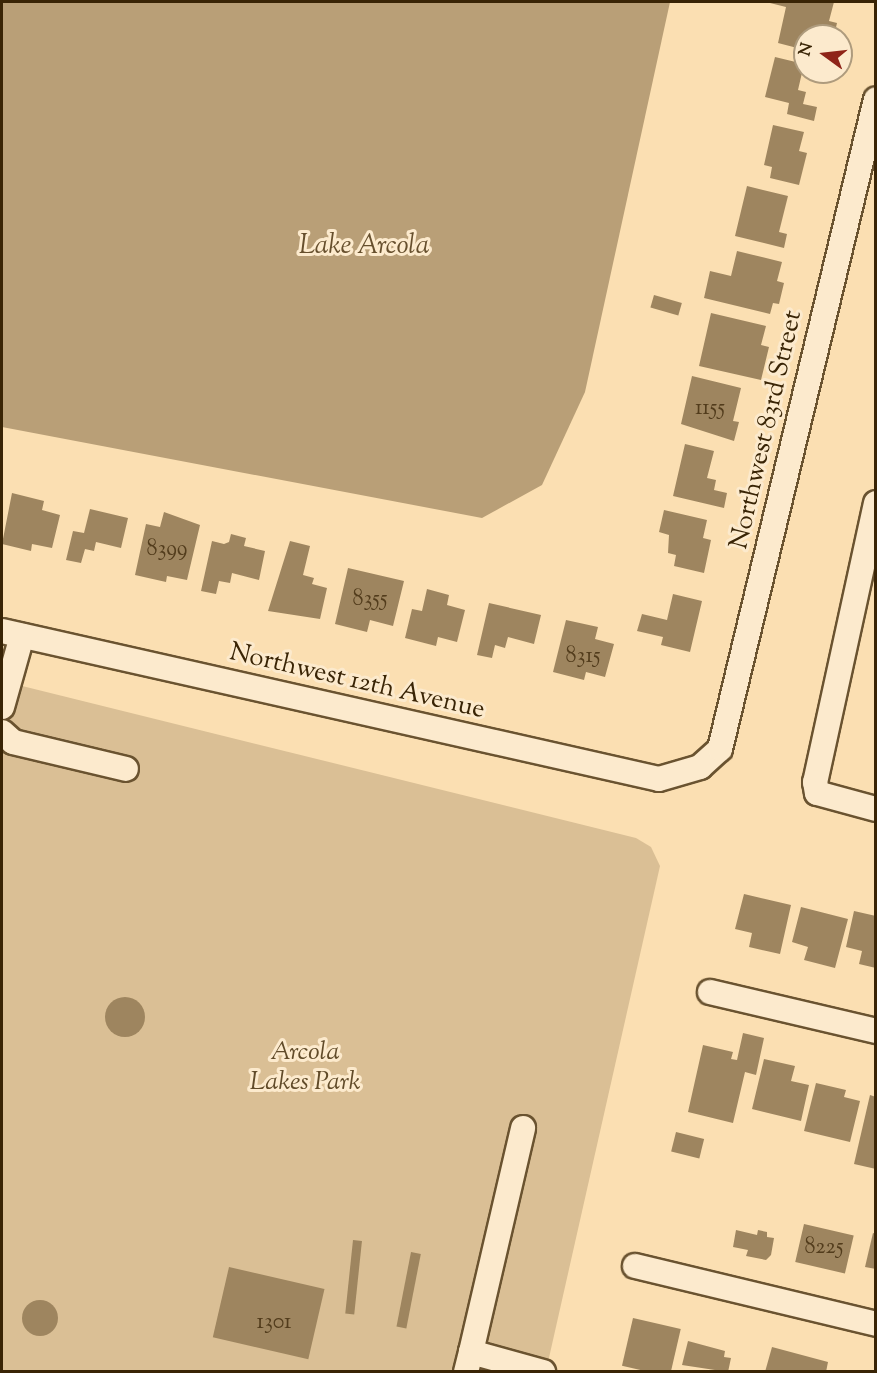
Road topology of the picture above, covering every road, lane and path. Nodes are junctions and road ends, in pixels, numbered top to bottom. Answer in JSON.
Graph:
{"nodes":[{"id":1,"x":876,"y":99,"type":"edge"},
{"id":2,"x":876,"y":503,"type":"edge"},
{"id":3,"x":12,"y":634,"type":"edge"},
{"id":4,"x":2,"y":707,"type":"edge"},
{"id":5,"x":2,"y":732,"type":"edge"},
{"id":6,"x":699,"y":766,"type":"joint"},
{"id":7,"x":126,"y":769,"type":"dead end"},
{"id":8,"x":876,"y":809,"type":"edge"},
{"id":9,"x":710,"y":992,"type":"dead end"},
{"id":10,"x":876,"y":1031,"type":"edge"},
{"id":11,"x":523,"y":1128,"type":"dead end"},
{"id":12,"x":635,"y":1266,"type":"dead end"},
{"id":13,"x":876,"y":1324,"type":"edge"},
{"id":14,"x":469,"y":1362,"type":"edge"},
{"id":15,"x":543,"y":1371,"type":"edge"}],
"edges":[{"from":1,"to":6,"type":"street","name":"Northwest 83rd Street"},
{"from":2,"to":8,"type":"street"},
{"from":3,"to":4,"type":"street"},
{"from":3,"to":6,"type":"street","name":"Northwest 12th Avenue"},
{"from":5,"to":7,"type":"street"},
{"from":9,"to":10,"type":"street"},
{"from":11,"to":14,"type":"street"},
{"from":12,"to":13,"type":"street"},
{"from":14,"to":15,"type":"street"}]}
